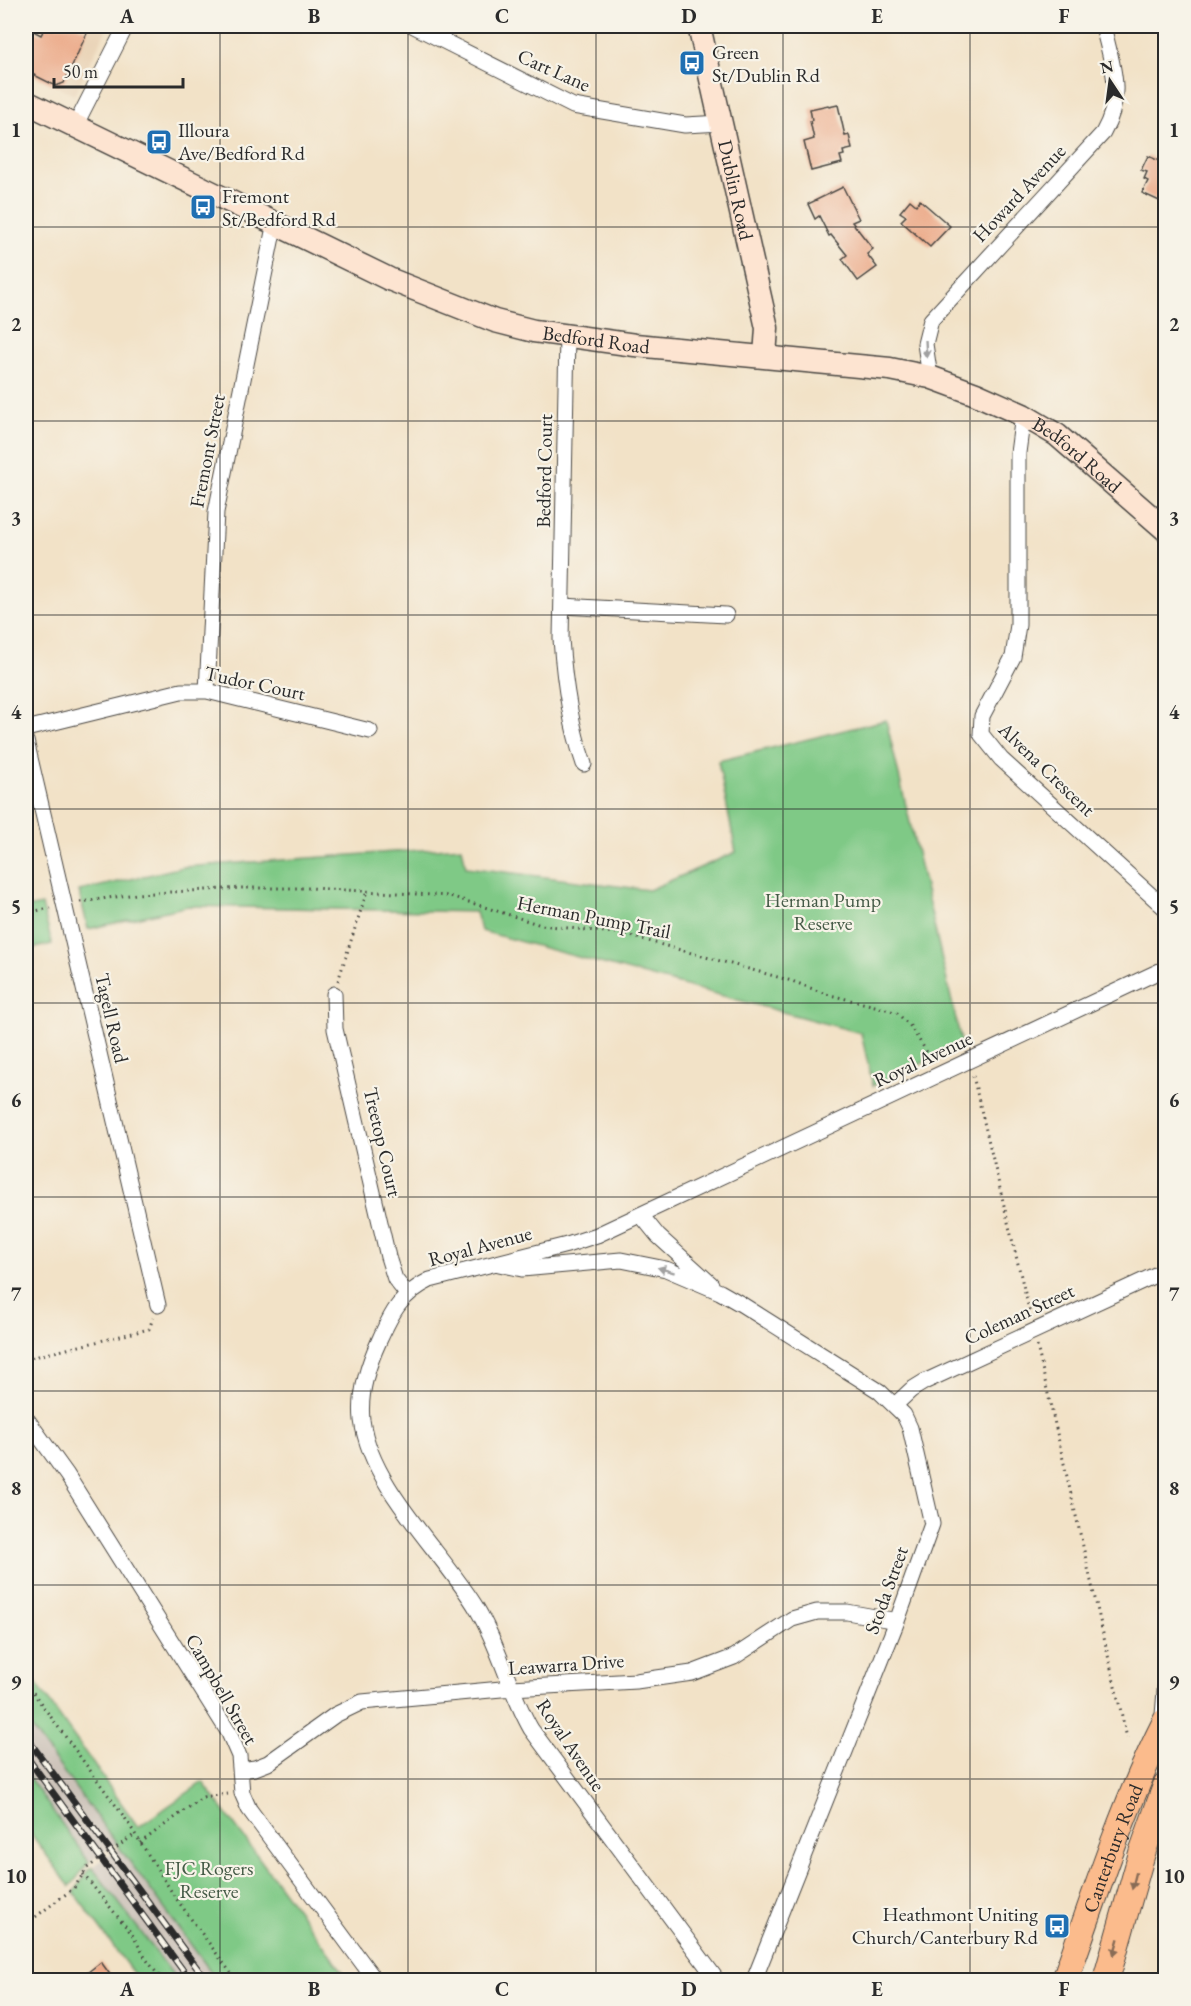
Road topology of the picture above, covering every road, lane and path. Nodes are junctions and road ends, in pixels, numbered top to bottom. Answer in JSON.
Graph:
{"nodes":[{"id":1,"x":126,"y":26,"type":"edge"},
{"id":2,"x":414,"y":26,"type":"edge"},
{"id":3,"x":699,"y":26,"type":"edge"},
{"id":4,"x":1103,"y":26,"type":"edge"},
{"id":5,"x":26,"y":102,"type":"edge"},
{"id":6,"x":722,"y":123,"type":"junction"},
{"id":7,"x":75,"y":126,"type":"junction"},
{"id":8,"x":274,"y":222,"type":"junction"},
{"id":9,"x":567,"y":336,"type":"junction"},
{"id":10,"x":765,"y":356,"type":"junction"},
{"id":11,"x":930,"y":377,"type":"junction"},
{"id":12,"x":1023,"y":415,"type":"junction"},
{"id":13,"x":1166,"y":530,"type":"edge"},
{"id":14,"x":562,"y":606,"type":"junction"},
{"id":15,"x":726,"y":615,"type":"dead end"},
{"id":16,"x":207,"y":691,"type":"junction"},
{"id":17,"x":26,"y":729,"type":"edge"},
{"id":18,"x":370,"y":731,"type":"dead end"},
{"id":19,"x":26,"y":741,"type":"edge"},
{"id":20,"x":584,"y":764,"type":"dead end"},
{"id":21,"x":367,"y":891,"type":"junction"},
{"id":22,"x":63,"y":904,"type":"junction"},
{"id":23,"x":1166,"y":909,"type":"edge"},
{"id":24,"x":26,"y":913,"type":"edge"},
{"id":25,"x":1166,"y":968,"type":"edge"},
{"id":26,"x":334,"y":994,"type":"joint"},
{"id":27,"x":971,"y":1069,"type":"dead end"},
{"id":28,"x":941,"y":1074,"type":"junction"},
{"id":29,"x":640,"y":1215,"type":"junction"},
{"id":30,"x":496,"y":1263,"type":"junction"},
{"id":31,"x":1166,"y":1270,"type":"edge"},
{"id":32,"x":720,"y":1292,"type":"junction"},
{"id":33,"x":406,"y":1294,"type":"junction"},
{"id":34,"x":158,"y":1305,"type":"joint"},
{"id":35,"x":1030,"y":1314,"type":"dead end"},
{"id":36,"x":1037,"y":1344,"type":"dead end"},
{"id":37,"x":26,"y":1359,"type":"edge"},
{"id":38,"x":896,"y":1406,"type":"junction"},
{"id":39,"x":26,"y":1418,"type":"edge"},
{"id":40,"x":897,"y":1621,"type":"junction"},
{"id":41,"x":1166,"y":1679,"type":"edge"},
{"id":42,"x":26,"y":1683,"type":"edge"},
{"id":43,"x":512,"y":1688,"type":"junction"},
{"id":44,"x":1164,"y":1724,"type":"edge"},
{"id":45,"x":1127,"y":1738,"type":"dead end"},
{"id":46,"x":241,"y":1770,"type":"junction"},
{"id":47,"x":1166,"y":1786,"type":"edge"},
{"id":48,"x":242,"y":1793,"type":"junction"},
{"id":49,"x":1166,"y":1829,"type":"edge"},
{"id":50,"x":134,"y":1835,"type":"junction"},
{"id":51,"x":140,"y":1843,"type":"junction"},
{"id":52,"x":1142,"y":1853,"type":"junction"},
{"id":53,"x":83,"y":1874,"type":"junction"},
{"id":54,"x":26,"y":1924,"type":"edge"},
{"id":55,"x":162,"y":1980,"type":"edge"},
{"id":56,"x":236,"y":1980,"type":"edge"},
{"id":57,"x":375,"y":1980,"type":"edge"},
{"id":58,"x":717,"y":1980,"type":"edge"},
{"id":59,"x":754,"y":1980,"type":"edge"},
{"id":60,"x":1065,"y":1980,"type":"edge"},
{"id":61,"x":1106,"y":1980,"type":"edge"}],
"edges":[{"from":1,"to":7,"type":"street"},
{"from":2,"to":6,"type":"street","name":"Cart Lane"},
{"from":3,"to":6,"type":"main road","name":"Dublin Road"},
{"from":4,"to":11,"type":"street","name":"Howard Avenue","one_way":true},
{"from":5,"to":7,"type":"main road","name":"Bedford Road"},
{"from":6,"to":10,"type":"main road","name":"Dublin Road"},
{"from":7,"to":8,"type":"main road","name":"Bedford Road"},
{"from":8,"to":9,"type":"main road","name":"Bedford Road"},
{"from":8,"to":16,"type":"street","name":"Fremont Street"},
{"from":9,"to":10,"type":"main road","name":"Bedford Road"},
{"from":9,"to":14,"type":"street","name":"Bedford Court"},
{"from":10,"to":11,"type":"main road","name":"Bedford Road"},
{"from":11,"to":12,"type":"main road","name":"Bedford Road"},
{"from":12,"to":13,"type":"main road","name":"Bedford Road"},
{"from":12,"to":23,"type":"street","name":"Alvena Crescent"},
{"from":14,"to":15,"type":"street"},
{"from":14,"to":20,"type":"street","name":"Bedford Court"},
{"from":16,"to":17,"type":"street","name":"Tudor Court"},
{"from":16,"to":18,"type":"street","name":"Tudor Court"},
{"from":19,"to":22,"type":"street","name":"Tagell Road"},
{"from":21,"to":22,"type":"path","name":"Herman Pump Trail"},
{"from":21,"to":26,"type":"path"},
{"from":21,"to":28,"type":"path","name":"Herman Pump Trail"},
{"from":22,"to":24,"type":"path","name":"Herman Pump Trail"},
{"from":22,"to":34,"type":"street","name":"Tagell Road"},
{"from":25,"to":28,"type":"street","name":"Royal Avenue"},
{"from":26,"to":33,"type":"street","name":"Treetop Court"},
{"from":27,"to":35,"type":"path"},
{"from":28,"to":29,"type":"street","name":"Royal Avenue"},
{"from":29,"to":30,"type":"street","name":"Royal Avenue"},
{"from":29,"to":32,"type":"street","name":"Stoda Street"},
{"from":32,"to":30,"type":"street","name":"Stoda Street","one_way":true},
{"from":30,"to":33,"type":"street","name":"Royal Avenue"},
{"from":31,"to":38,"type":"street","name":"Coleman Street"},
{"from":32,"to":38,"type":"street","name":"Stoda Street"},
{"from":33,"to":43,"type":"street","name":"Royal Avenue"},
{"from":34,"to":37,"type":"path"},
{"from":36,"to":45,"type":"path"},
{"from":38,"to":40,"type":"street","name":"Stoda Street"},
{"from":39,"to":46,"type":"street","name":"Campbell Street"},
{"from":40,"to":43,"type":"street","name":"Leawarra Drive"},
{"from":40,"to":59,"type":"street","name":"Stoda Street"},
{"from":41,"to":44,"type":"street"},
{"from":42,"to":50,"type":"path"},
{"from":43,"to":46,"type":"street","name":"Leawarra Drive"},
{"from":43,"to":58,"type":"street","name":"Royal Avenue"},
{"from":44,"to":60,"type":"main road","name":"Canterbury Road"},
{"from":46,"to":48,"type":"street","name":"Campbell Street"},
{"from":47,"to":52,"type":"main road","name":"Canterbury Road"},
{"from":48,"to":51,"type":"path"},
{"from":48,"to":57,"type":"street","name":"Campbell Street"},
{"from":49,"to":52,"type":"street"},
{"from":50,"to":51,"type":"path"},
{"from":50,"to":53,"type":"path"},
{"from":51,"to":56,"type":"path"},
{"from":52,"to":61,"type":"main road","name":"Canterbury Road","one_way":true},
{"from":53,"to":54,"type":"path"},
{"from":53,"to":55,"type":"path"}]}
